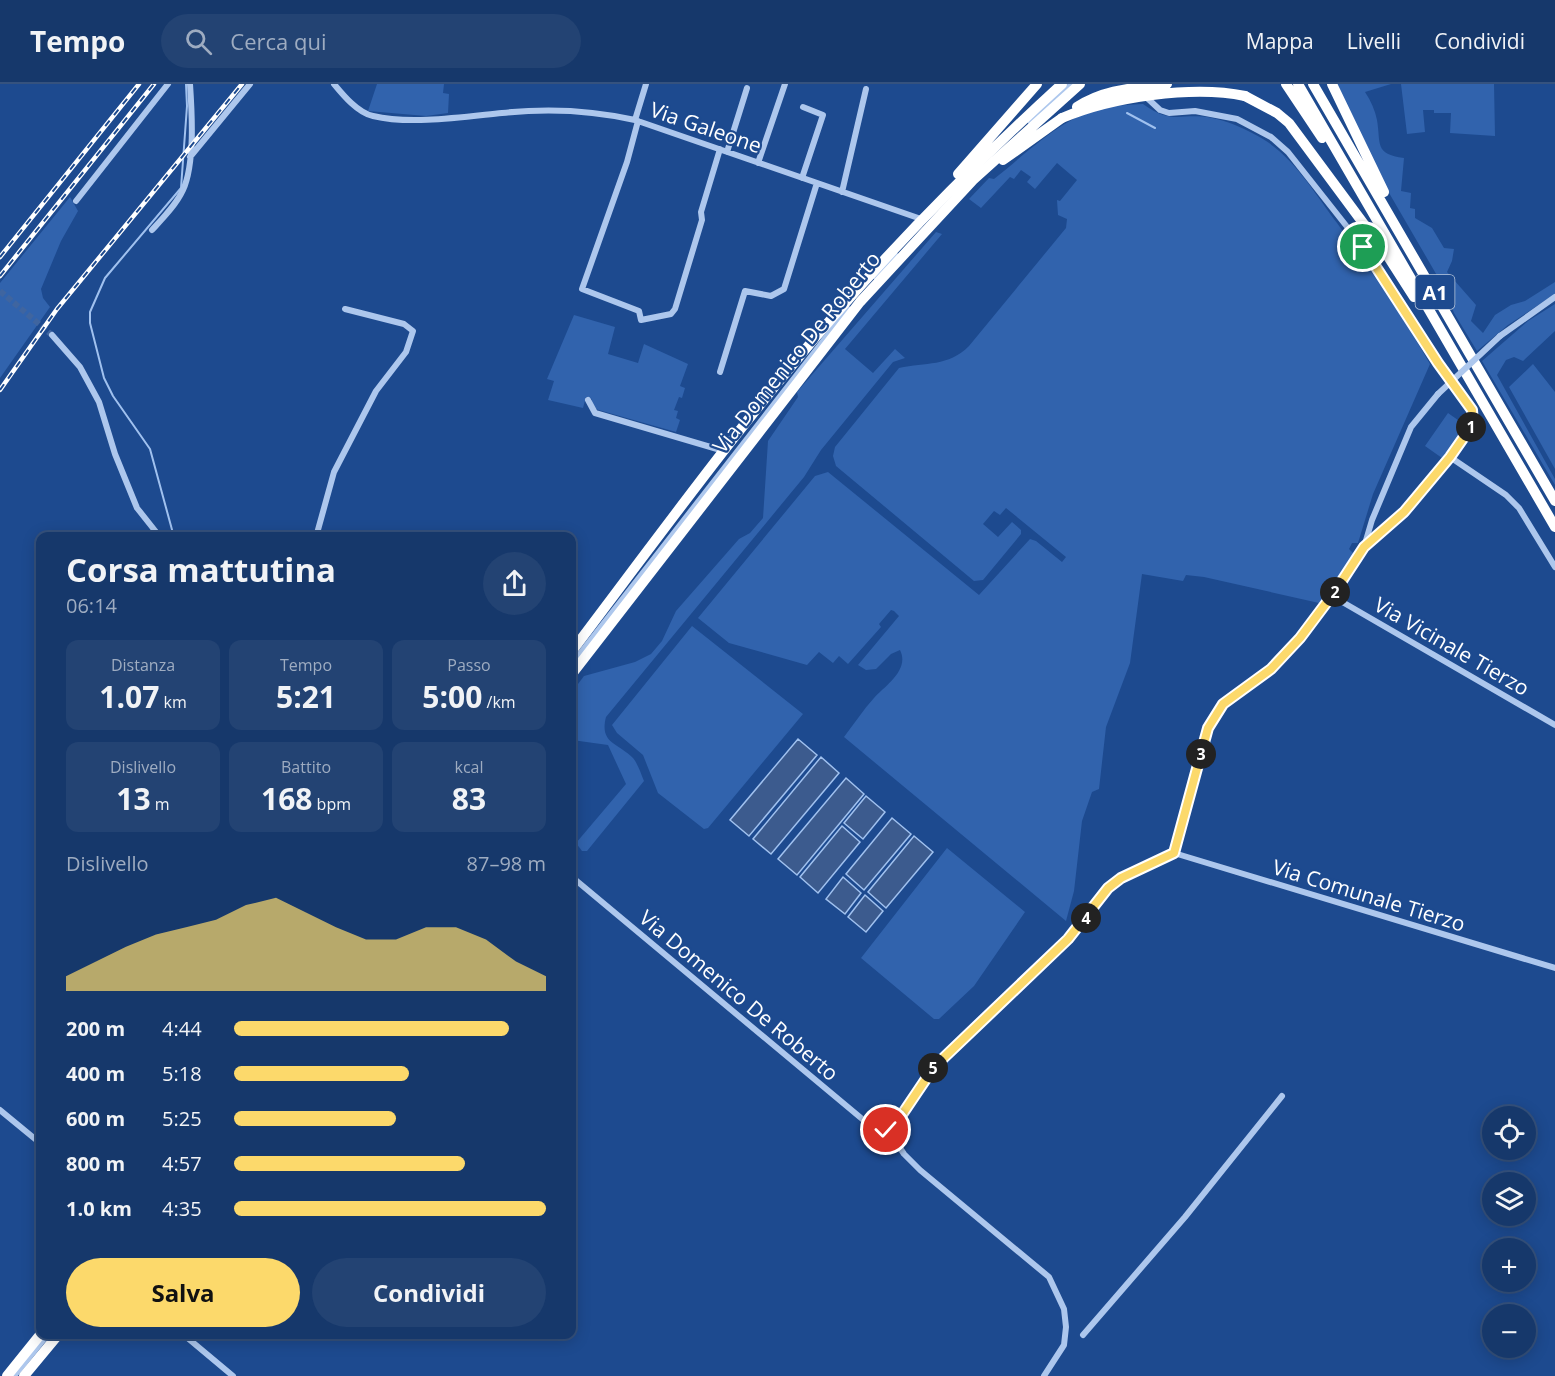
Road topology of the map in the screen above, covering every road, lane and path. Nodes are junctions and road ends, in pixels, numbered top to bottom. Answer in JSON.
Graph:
{"nodes":[{"id":1,"x":168,"y":84,"type":"edge"},
{"id":2,"x":190,"y":84,"type":"edge"},
{"id":3,"x":250,"y":84,"type":"edge"},
{"id":4,"x":334,"y":84,"type":"edge"},
{"id":5,"x":646,"y":84,"type":"edge"},
{"id":6,"x":785,"y":84,"type":"edge"},
{"id":7,"x":1036,"y":84,"type":"edge"},
{"id":8,"x":1054,"y":84,"type":"edge"},
{"id":9,"x":1062,"y":84,"type":"edge"},
{"id":10,"x":1072,"y":84,"type":"edge"},
{"id":11,"x":1080,"y":84,"type":"edge"},
{"id":12,"x":1135,"y":84,"type":"edge"},
{"id":13,"x":1167,"y":84,"type":"edge"},
{"id":14,"x":1286,"y":84,"type":"edge"},
{"id":15,"x":1298,"y":84,"type":"edge"},
{"id":16,"x":1313,"y":84,"type":"edge"},
{"id":17,"x":1332,"y":84,"type":"edge"},
{"id":18,"x":747,"y":88,"type":"dead end"},
{"id":19,"x":866,"y":89,"type":"dead end"},
{"id":20,"x":803,"y":107,"type":"dead end"},
{"id":21,"x":1028,"y":116,"type":"junction"},
{"id":22,"x":1062,"y":118,"type":"junction"},
{"id":23,"x":636,"y":121,"type":"junction"},
{"id":24,"x":723,"y":150,"type":"junction"},
{"id":25,"x":190,"y":157,"type":"junction"},
{"id":26,"x":758,"y":163,"type":"junction"},
{"id":27,"x":802,"y":178,"type":"junction"},
{"id":28,"x":973,"y":180,"type":"junction"},
{"id":29,"x":817,"y":183,"type":"junction"},
{"id":30,"x":1359,"y":188,"type":"junction"},
{"id":31,"x":842,"y":192,"type":"junction"},
{"id":32,"x":75,"y":201,"type":"dead end"},
{"id":33,"x":927,"y":221,"type":"junction"},
{"id":34,"x":152,"y":231,"type":"dead end"},
{"id":35,"x":910,"y":231,"type":"junction"},
{"id":36,"x":1420,"y":265,"type":"junction"},
{"id":37,"x":1555,"y":297,"type":"edge"},
{"id":38,"x":345,"y":309,"type":"dead end"},
{"id":39,"x":52,"y":335,"type":"tunnel mouth"},
{"id":40,"x":720,"y":372,"type":"dead end"},
{"id":41,"x":1473,"y":387,"type":"junction"},
{"id":42,"x":588,"y":400,"type":"dead end"},
{"id":43,"x":734,"y":454,"type":"junction"},
{"id":44,"x":1450,"y":457,"type":"junction"},
{"id":45,"x":1555,"y":501,"type":"edge"},
{"id":46,"x":1555,"y":527,"type":"edge"},
{"id":47,"x":156,"y":532,"type":"edge"},
{"id":48,"x":317,"y":532,"type":"edge"},
{"id":49,"x":1364,"y":547,"type":"junction"},
{"id":50,"x":1555,"y":567,"type":"edge"},
{"id":51,"x":1332,"y":596,"type":"junction"},
{"id":52,"x":576,"y":646,"type":"edge"},
{"id":53,"x":576,"y":659,"type":"edge"},
{"id":54,"x":576,"y":669,"type":"edge"},
{"id":55,"x":1555,"y":725,"type":"edge"},
{"id":56,"x":1174,"y":853,"type":"junction"},
{"id":57,"x":576,"y":881,"type":"edge"},
{"id":58,"x":1555,"y":968,"type":"edge"},
{"id":59,"x":1282,"y":1096,"type":"dead end"},
{"id":60,"x":0,"y":1110,"type":"edge"},
{"id":61,"x":890,"y":1133,"type":"junction"},
{"id":62,"x":36,"y":1140,"type":"edge"},
{"id":63,"x":1083,"y":1335,"type":"dead end"},
{"id":64,"x":37,"y":1339,"type":"edge"},
{"id":65,"x":44,"y":1339,"type":"edge"},
{"id":66,"x":55,"y":1339,"type":"edge"},
{"id":67,"x":189,"y":1339,"type":"edge"},
{"id":68,"x":7,"y":1376,"type":"edge"},
{"id":69,"x":14,"y":1376,"type":"edge"},
{"id":70,"x":24,"y":1376,"type":"edge"},
{"id":71,"x":233,"y":1376,"type":"edge"},
{"id":72,"x":1044,"y":1376,"type":"edge"}],
"edges":[{"from":1,"to":32,"type":"street"},
{"from":2,"to":25,"type":"street"},
{"from":3,"to":25,"type":"street"},
{"from":4,"to":23,"type":"street","name":"Via Galeone"},
{"from":5,"to":23,"type":"street"},
{"from":6,"to":26,"type":"street"},
{"from":7,"to":35,"type":"highway","bridge":true},
{"from":8,"to":21,"type":"highway","bridge":true},
{"from":9,"to":21,"type":"highway","bridge":true},
{"from":10,"to":33,"type":"street","name":"Via Domenico De Roberto"},
{"from":11,"to":28,"type":"highway"},
{"from":12,"to":44,"type":"street"},
{"from":13,"to":22,"type":"highway","bridge":true},
{"from":14,"to":30,"type":"highway"},
{"from":15,"to":30,"type":"highway","number":"A1"},
{"from":16,"to":36,"type":"highway","number":"A1"},
{"from":17,"to":36,"type":"highway"},
{"from":18,"to":24,"type":"street"},
{"from":19,"to":31,"type":"street"},
{"from":20,"to":27,"type":"street"},
{"from":21,"to":35,"type":"highway","bridge":true},
{"from":22,"to":28,"type":"highway"},
{"from":22,"to":41,"type":"highway","bridge":true},
{"from":23,"to":24,"type":"street","name":"Via Galeone"},
{"from":23,"to":24,"type":"street"},
{"from":24,"to":26,"type":"street","name":"Via Galeone"},
{"from":25,"to":34,"type":"street"},
{"from":26,"to":27,"type":"street","name":"Via Galeone"},
{"from":27,"to":29,"type":"street","name":"Via Galeone"},
{"from":28,"to":54,"type":"highway"},
{"from":29,"to":31,"type":"street","name":"Via Galeone"},
{"from":29,"to":40,"type":"street"},
{"from":30,"to":41,"type":"highway","number":"A1"},
{"from":31,"to":33,"type":"street","name":"Via Galeone"},
{"from":33,"to":43,"type":"street","name":"Via Domenico De Roberto"},
{"from":35,"to":52,"type":"highway","bridge":true},
{"from":36,"to":45,"type":"highway","number":"A1"},
{"from":37,"to":49,"type":"street","bridge":true},
{"from":38,"to":48,"type":"street"},
{"from":39,"to":47,"type":"street"},
{"from":41,"to":46,"type":"highway","number":"A1"},
{"from":42,"to":43,"type":"street"},
{"from":43,"to":53,"type":"street","name":"Via Domenico De Roberto"},
{"from":44,"to":49,"type":"street"},
{"from":44,"to":50,"type":"street"},
{"from":49,"to":51,"type":"street"},
{"from":51,"to":55,"type":"street","name":"Via Vicinale Tierzo"},
{"from":51,"to":56,"type":"street"},
{"from":56,"to":58,"type":"street","name":"Via Comunale Tierzo"},
{"from":56,"to":61,"type":"street"},
{"from":57,"to":61,"type":"street","name":"Via Domenico De Roberto"},
{"from":59,"to":63,"type":"street"},
{"from":60,"to":62,"type":"street"},
{"from":61,"to":72,"type":"street"},
{"from":64,"to":68,"type":"highway"},
{"from":65,"to":69,"type":"street"},
{"from":66,"to":70,"type":"highway"},
{"from":67,"to":71,"type":"street"}]}
